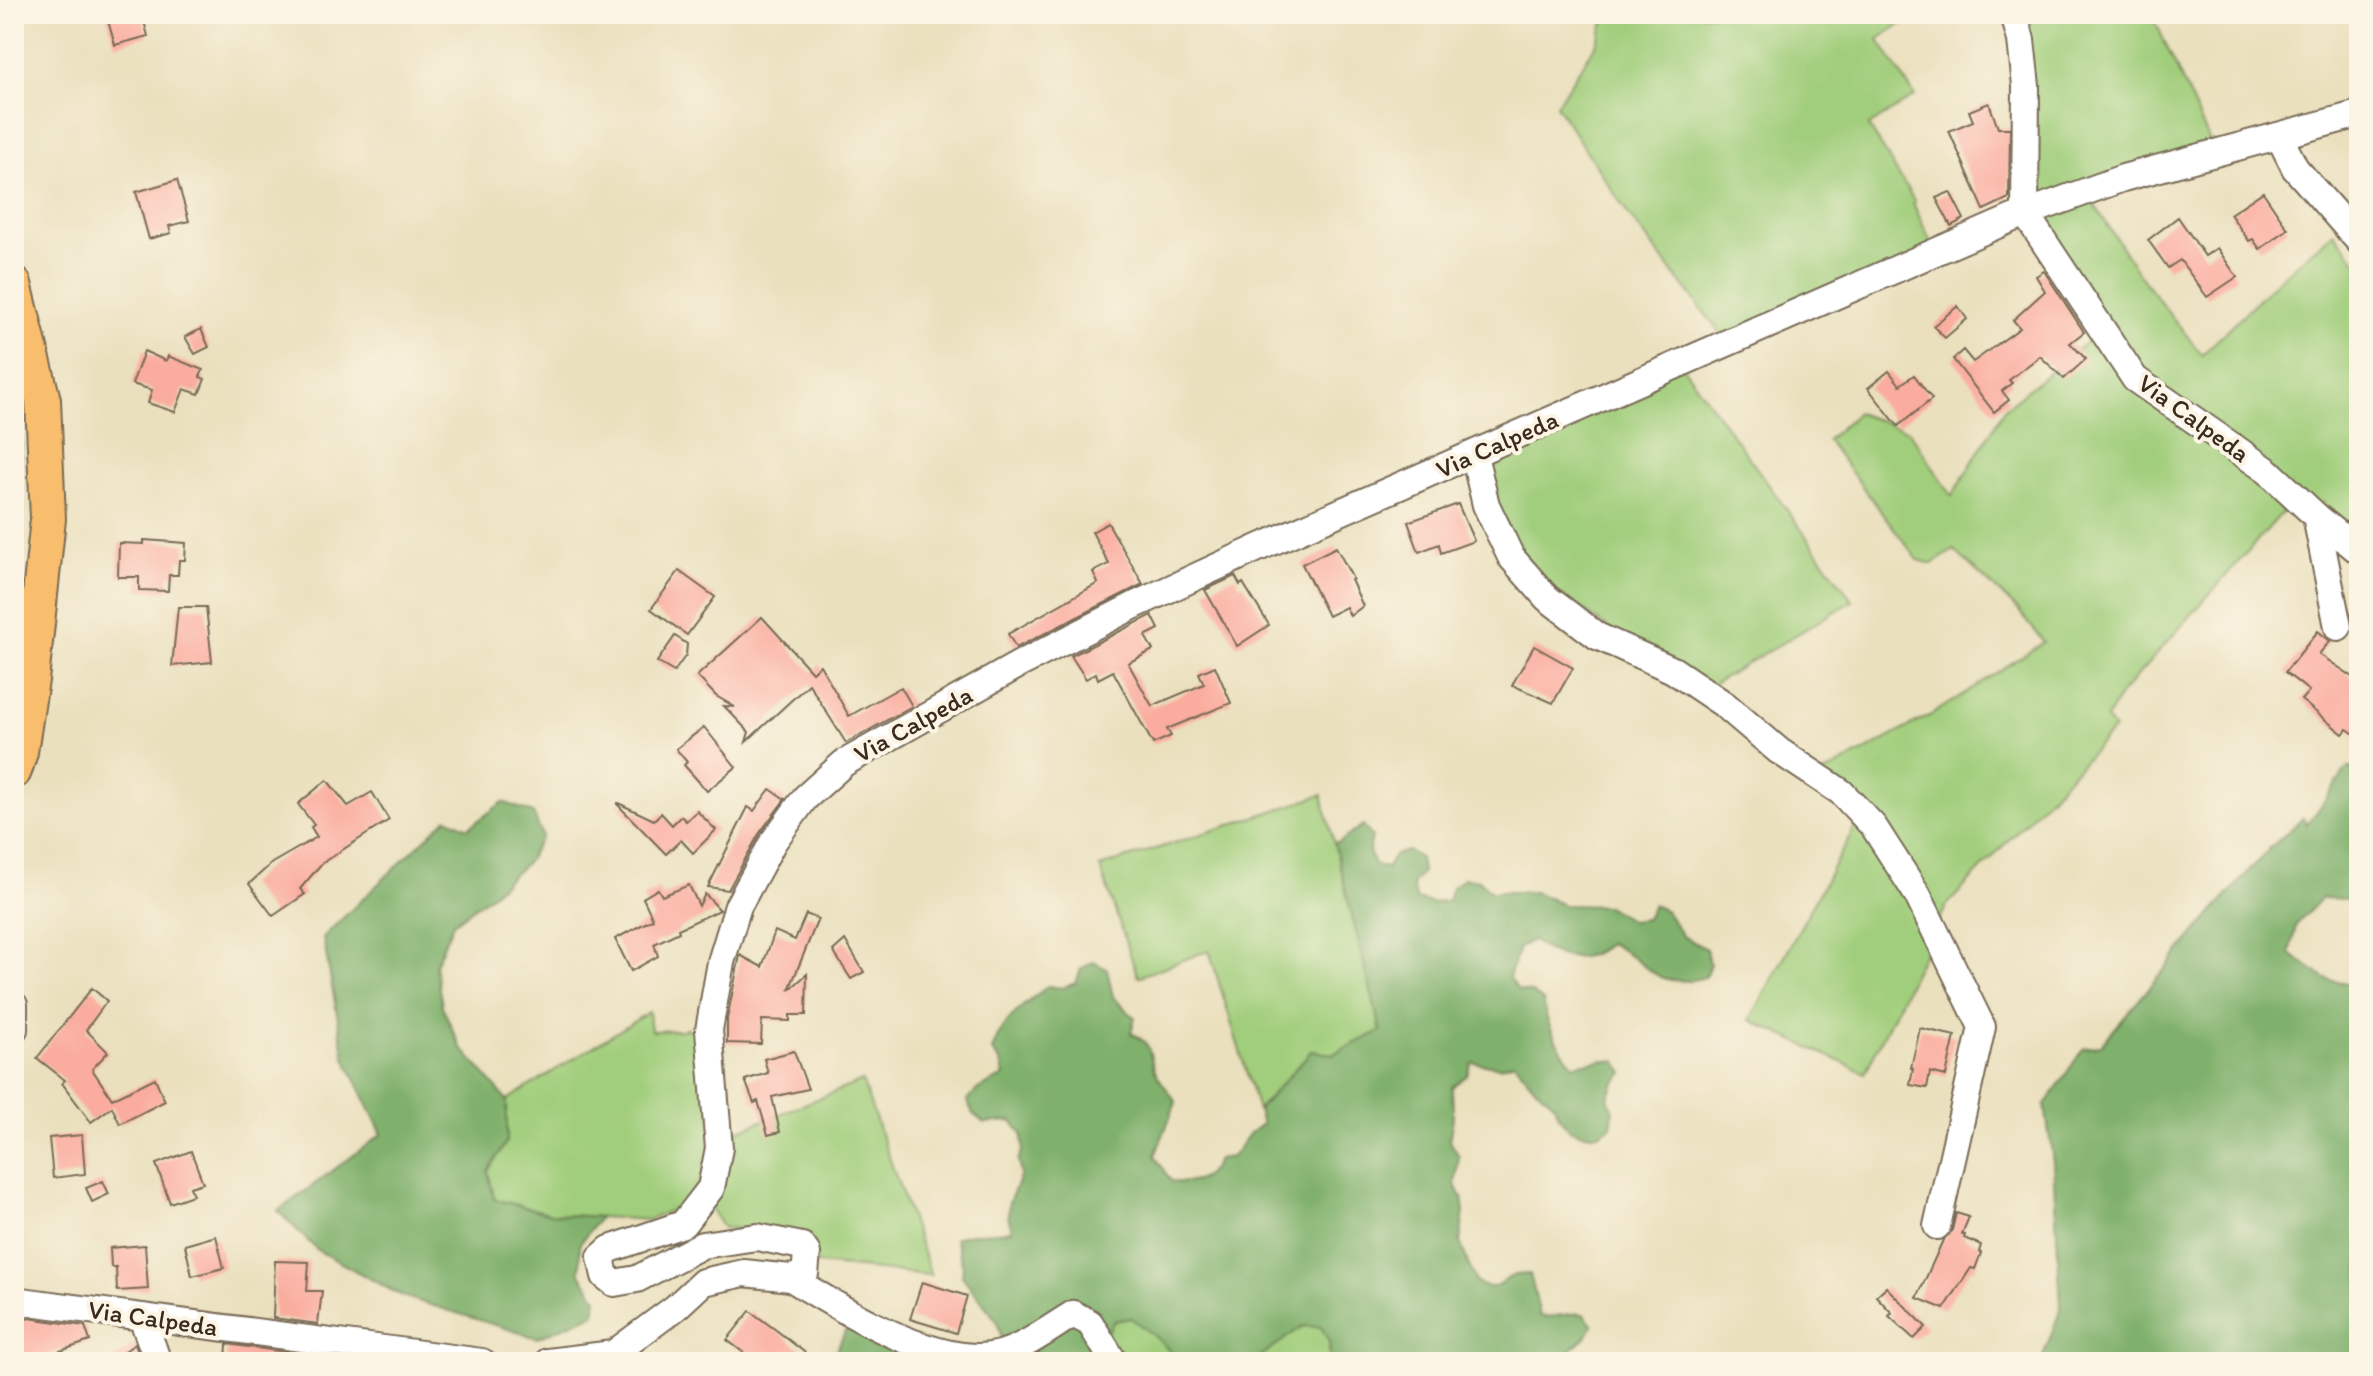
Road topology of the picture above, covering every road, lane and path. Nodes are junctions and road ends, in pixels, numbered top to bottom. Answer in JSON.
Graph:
{"nodes":[{"id":1,"x":2014,"y":14,"type":"edge"},
{"id":2,"x":2359,"y":114,"type":"edge"},
{"id":3,"x":2279,"y":136,"type":"junction"},
{"id":4,"x":2025,"y":213,"type":"junction"},
{"id":5,"x":2359,"y":241,"type":"edge"},
{"id":6,"x":14,"y":284,"type":"edge"},
{"id":7,"x":1474,"y":455,"type":"junction"},
{"id":8,"x":2316,"y":516,"type":"junction"},
{"id":9,"x":2359,"y":551,"type":"edge"},
{"id":10,"x":2338,"y":627,"type":"dead end"},
{"id":11,"x":14,"y":771,"type":"edge"},
{"id":12,"x":14,"y":1005,"type":"edge"},
{"id":13,"x":14,"y":1029,"type":"edge"},
{"id":14,"x":1937,"y":1226,"type":"dead end"},
{"id":15,"x":791,"y":1278,"type":"junction"},
{"id":16,"x":14,"y":1300,"type":"edge"},
{"id":17,"x":142,"y":1317,"type":"junction"},
{"id":18,"x":158,"y":1362,"type":"edge"},
{"id":19,"x":482,"y":1362,"type":"edge"},
{"id":20,"x":548,"y":1362,"type":"edge"},
{"id":21,"x":1114,"y":1362,"type":"edge"}],
"edges":[{"from":1,"to":4,"type":"street"},
{"from":2,"to":3,"type":"street","name":"Via Calpeda"},
{"from":3,"to":4,"type":"street","name":"Via Calpeda"},
{"from":3,"to":5,"type":"street"},
{"from":4,"to":7,"type":"street","name":"Via Calpeda"},
{"from":4,"to":8,"type":"street","name":"Via Calpeda"},
{"from":6,"to":11,"type":"main road"},
{"from":7,"to":14,"type":"street"},
{"from":7,"to":15,"type":"street","name":"Via Calpeda"},
{"from":8,"to":9,"type":"street","name":"Via Calpeda"},
{"from":8,"to":10,"type":"street"},
{"from":12,"to":13,"type":"street"},
{"from":15,"to":20,"type":"street"},
{"from":15,"to":21,"type":"street"},
{"from":16,"to":17,"type":"street","name":"Via Calpeda"},
{"from":17,"to":18,"type":"street"},
{"from":17,"to":19,"type":"street","name":"Via Calpeda"}]}
